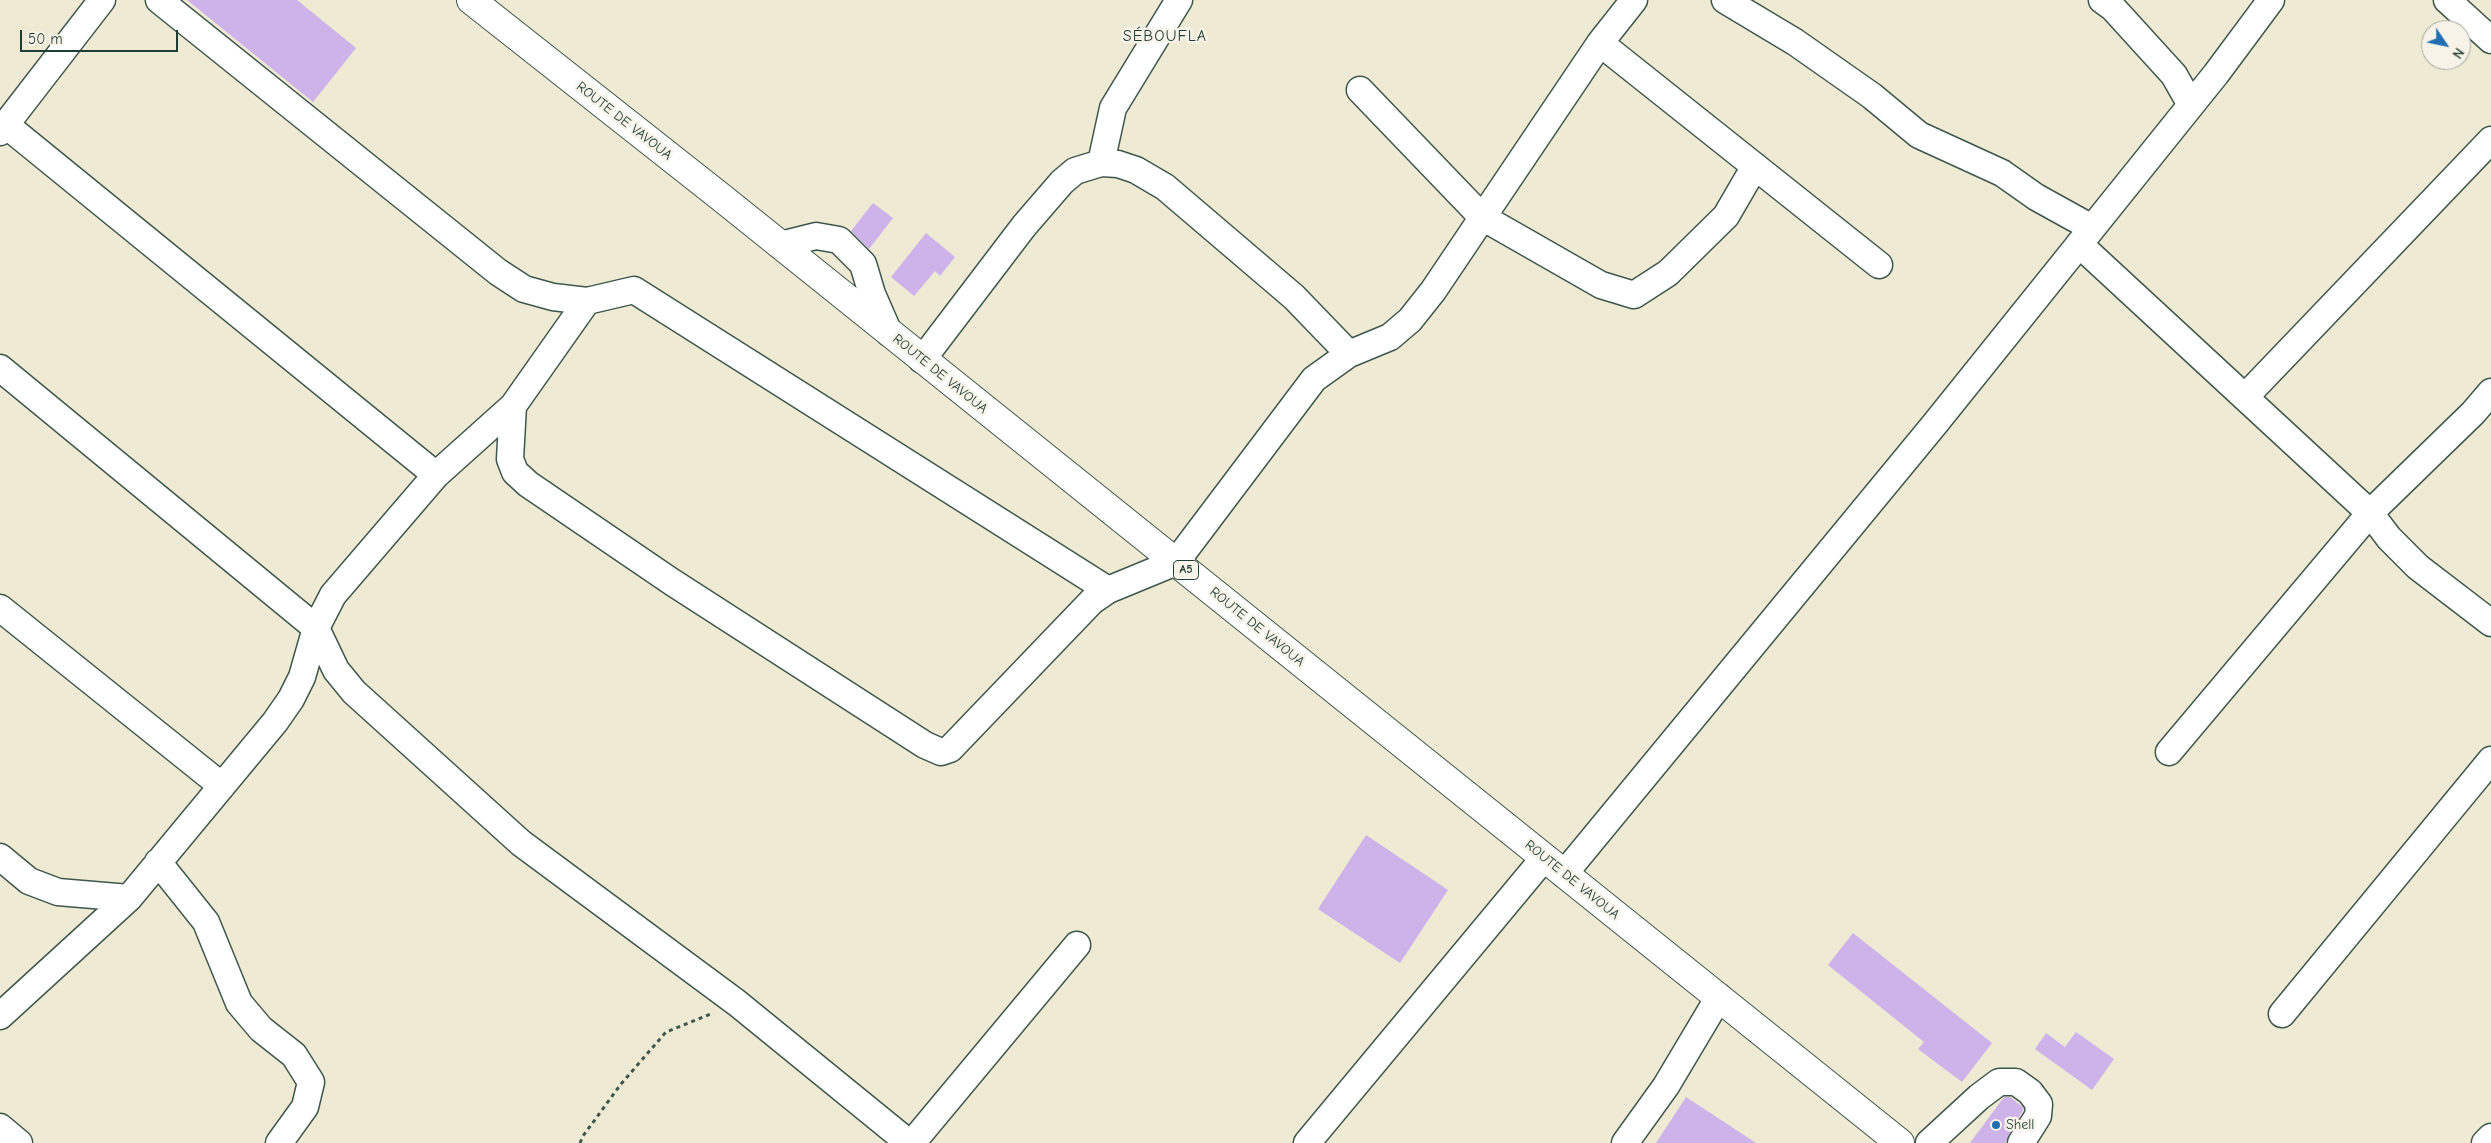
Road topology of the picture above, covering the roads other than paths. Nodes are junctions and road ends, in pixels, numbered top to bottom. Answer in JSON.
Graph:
{"nodes":[{"id":1,"x":102,"y":0,"type":"edge"},
{"id":2,"x":159,"y":0,"type":"edge"},
{"id":3,"x":470,"y":0,"type":"edge"},
{"id":4,"x":1179,"y":0,"type":"edge"},
{"id":5,"x":1634,"y":0,"type":"edge"},
{"id":6,"x":1725,"y":0,"type":"edge"},
{"id":7,"x":2102,"y":0,"type":"edge"},
{"id":8,"x":2271,"y":0,"type":"edge"},
{"id":9,"x":2447,"y":0,"type":"edge"},
{"id":10,"x":2491,"y":40,"type":"edge"},
{"id":11,"x":1600,"y":43,"type":"junction"},
{"id":12,"x":1360,"y":90,"type":"dead end"},
{"id":13,"x":2191,"y":105,"type":"junction"},
{"id":14,"x":3,"y":129,"type":"edge"},
{"id":15,"x":2491,"y":140,"type":"edge"},
{"id":16,"x":1101,"y":163,"type":"junction"},
{"id":17,"x":1755,"y":166,"type":"junction"},
{"id":18,"x":1482,"y":217,"type":"junction"},
{"id":19,"x":2086,"y":236,"type":"junction"},
{"id":20,"x":780,"y":245,"type":"junction"},
{"id":21,"x":1880,"y":265,"type":"dead end"},
{"id":22,"x":587,"y":301,"type":"junction"},
{"id":23,"x":889,"y":333,"type":"junction"},
{"id":24,"x":1349,"y":354,"type":"junction"},
{"id":25,"x":922,"y":360,"type":"junction"},
{"id":26,"x":0,"y":368,"type":"edge"},
{"id":27,"x":2491,"y":392,"type":"edge"},
{"id":28,"x":2245,"y":397,"type":"junction"},
{"id":29,"x":513,"y":406,"type":"junction"},
{"id":30,"x":436,"y":475,"type":"junction"},
{"id":31,"x":2370,"y":513,"type":"junction"},
{"id":32,"x":1176,"y":562,"type":"junction"},
{"id":33,"x":1108,"y":590,"type":"junction"},
{"id":34,"x":0,"y":608,"type":"edge"},
{"id":35,"x":2491,"y":623,"type":"edge"},
{"id":36,"x":316,"y":628,"type":"junction"},
{"id":37,"x":2169,"y":752,"type":"dead end"},
{"id":38,"x":2491,"y":760,"type":"edge"},
{"id":39,"x":222,"y":786,"type":"junction"},
{"id":40,"x":0,"y":858,"type":"edge"},
{"id":41,"x":158,"y":862,"type":"junction"},
{"id":42,"x":1554,"y":866,"type":"junction"},
{"id":43,"x":129,"y":898,"type":"junction"},
{"id":44,"x":1077,"y":945,"type":"dead end"},
{"id":45,"x":1719,"y":997,"type":"junction"},
{"id":46,"x":2282,"y":1014,"type":"dead end"},
{"id":47,"x":0,"y":1016,"type":"edge"},
{"id":48,"x":0,"y":1127,"type":"edge"},
{"id":49,"x":2491,"y":1137,"type":"edge"},
{"id":50,"x":18,"y":1143,"type":"edge"},
{"id":51,"x":279,"y":1143,"type":"edge"},
{"id":52,"x":910,"y":1143,"type":"edge"},
{"id":53,"x":1307,"y":1143,"type":"edge"},
{"id":54,"x":1624,"y":1143,"type":"edge"},
{"id":55,"x":1900,"y":1143,"type":"edge"},
{"id":56,"x":1929,"y":1143,"type":"edge"},
{"id":57,"x":2022,"y":1143,"type":"edge"},
{"id":58,"x":2485,"y":1143,"type":"edge"}],
"edges":[{"from":1,"to":14,"type":"street"},
{"from":2,"to":22,"type":"street"},
{"from":3,"to":20,"type":"main road","name":"ROUTE DE VAVOUA","number":"A5"},
{"from":4,"to":16,"type":"street"},
{"from":5,"to":11,"type":"street"},
{"from":6,"to":19,"type":"street"},
{"from":7,"to":13,"type":"street"},
{"from":8,"to":13,"type":"street"},
{"from":9,"to":10,"type":"street"},
{"from":11,"to":17,"type":"street"},
{"from":11,"to":18,"type":"street"},
{"from":12,"to":18,"type":"street"},
{"from":13,"to":19,"type":"street"},
{"from":14,"to":30,"type":"street"},
{"from":15,"to":28,"type":"street"},
{"from":16,"to":24,"type":"street"},
{"from":16,"to":25,"type":"street"},
{"from":17,"to":18,"type":"street"},
{"from":17,"to":21,"type":"street"},
{"from":18,"to":24,"type":"street"},
{"from":19,"to":28,"type":"street"},
{"from":19,"to":42,"type":"street"},
{"from":20,"to":23,"type":"main road","name":"ROUTE DE VAVOUA","number":"A5"},
{"from":20,"to":23,"type":"street"},
{"from":22,"to":29,"type":"street"},
{"from":22,"to":33,"type":"street"},
{"from":23,"to":25,"type":"main road","name":"ROUTE DE VAVOUA","number":"A5"},
{"from":24,"to":32,"type":"street"},
{"from":25,"to":32,"type":"main road","name":"ROUTE DE VAVOUA","number":"A5"},
{"from":26,"to":36,"type":"street"},
{"from":27,"to":31,"type":"street"},
{"from":28,"to":31,"type":"street"},
{"from":29,"to":30,"type":"street"},
{"from":29,"to":33,"type":"street"},
{"from":30,"to":36,"type":"street"},
{"from":31,"to":35,"type":"street"},
{"from":31,"to":37,"type":"street"},
{"from":32,"to":33,"type":"street"},
{"from":32,"to":42,"type":"main road","name":"ROUTE DE VAVOUA","number":"A5"},
{"from":34,"to":39,"type":"street"},
{"from":36,"to":39,"type":"street"},
{"from":36,"to":52,"type":"street"},
{"from":38,"to":46,"type":"street"},
{"from":39,"to":41,"type":"street"},
{"from":40,"to":43,"type":"street"},
{"from":41,"to":43,"type":"street"},
{"from":41,"to":51,"type":"street"},
{"from":42,"to":45,"type":"main road","name":"ROUTE DE VAVOUA","number":"A5"},
{"from":42,"to":53,"type":"street"},
{"from":43,"to":47,"type":"street"},
{"from":44,"to":52,"type":"street"},
{"from":45,"to":54,"type":"street"},
{"from":45,"to":55,"type":"main road","name":"ROUTE DE VAVOUA","number":"A5"},
{"from":48,"to":50,"type":"street"},
{"from":49,"to":58,"type":"street"},
{"from":56,"to":57,"type":"street"}]}
